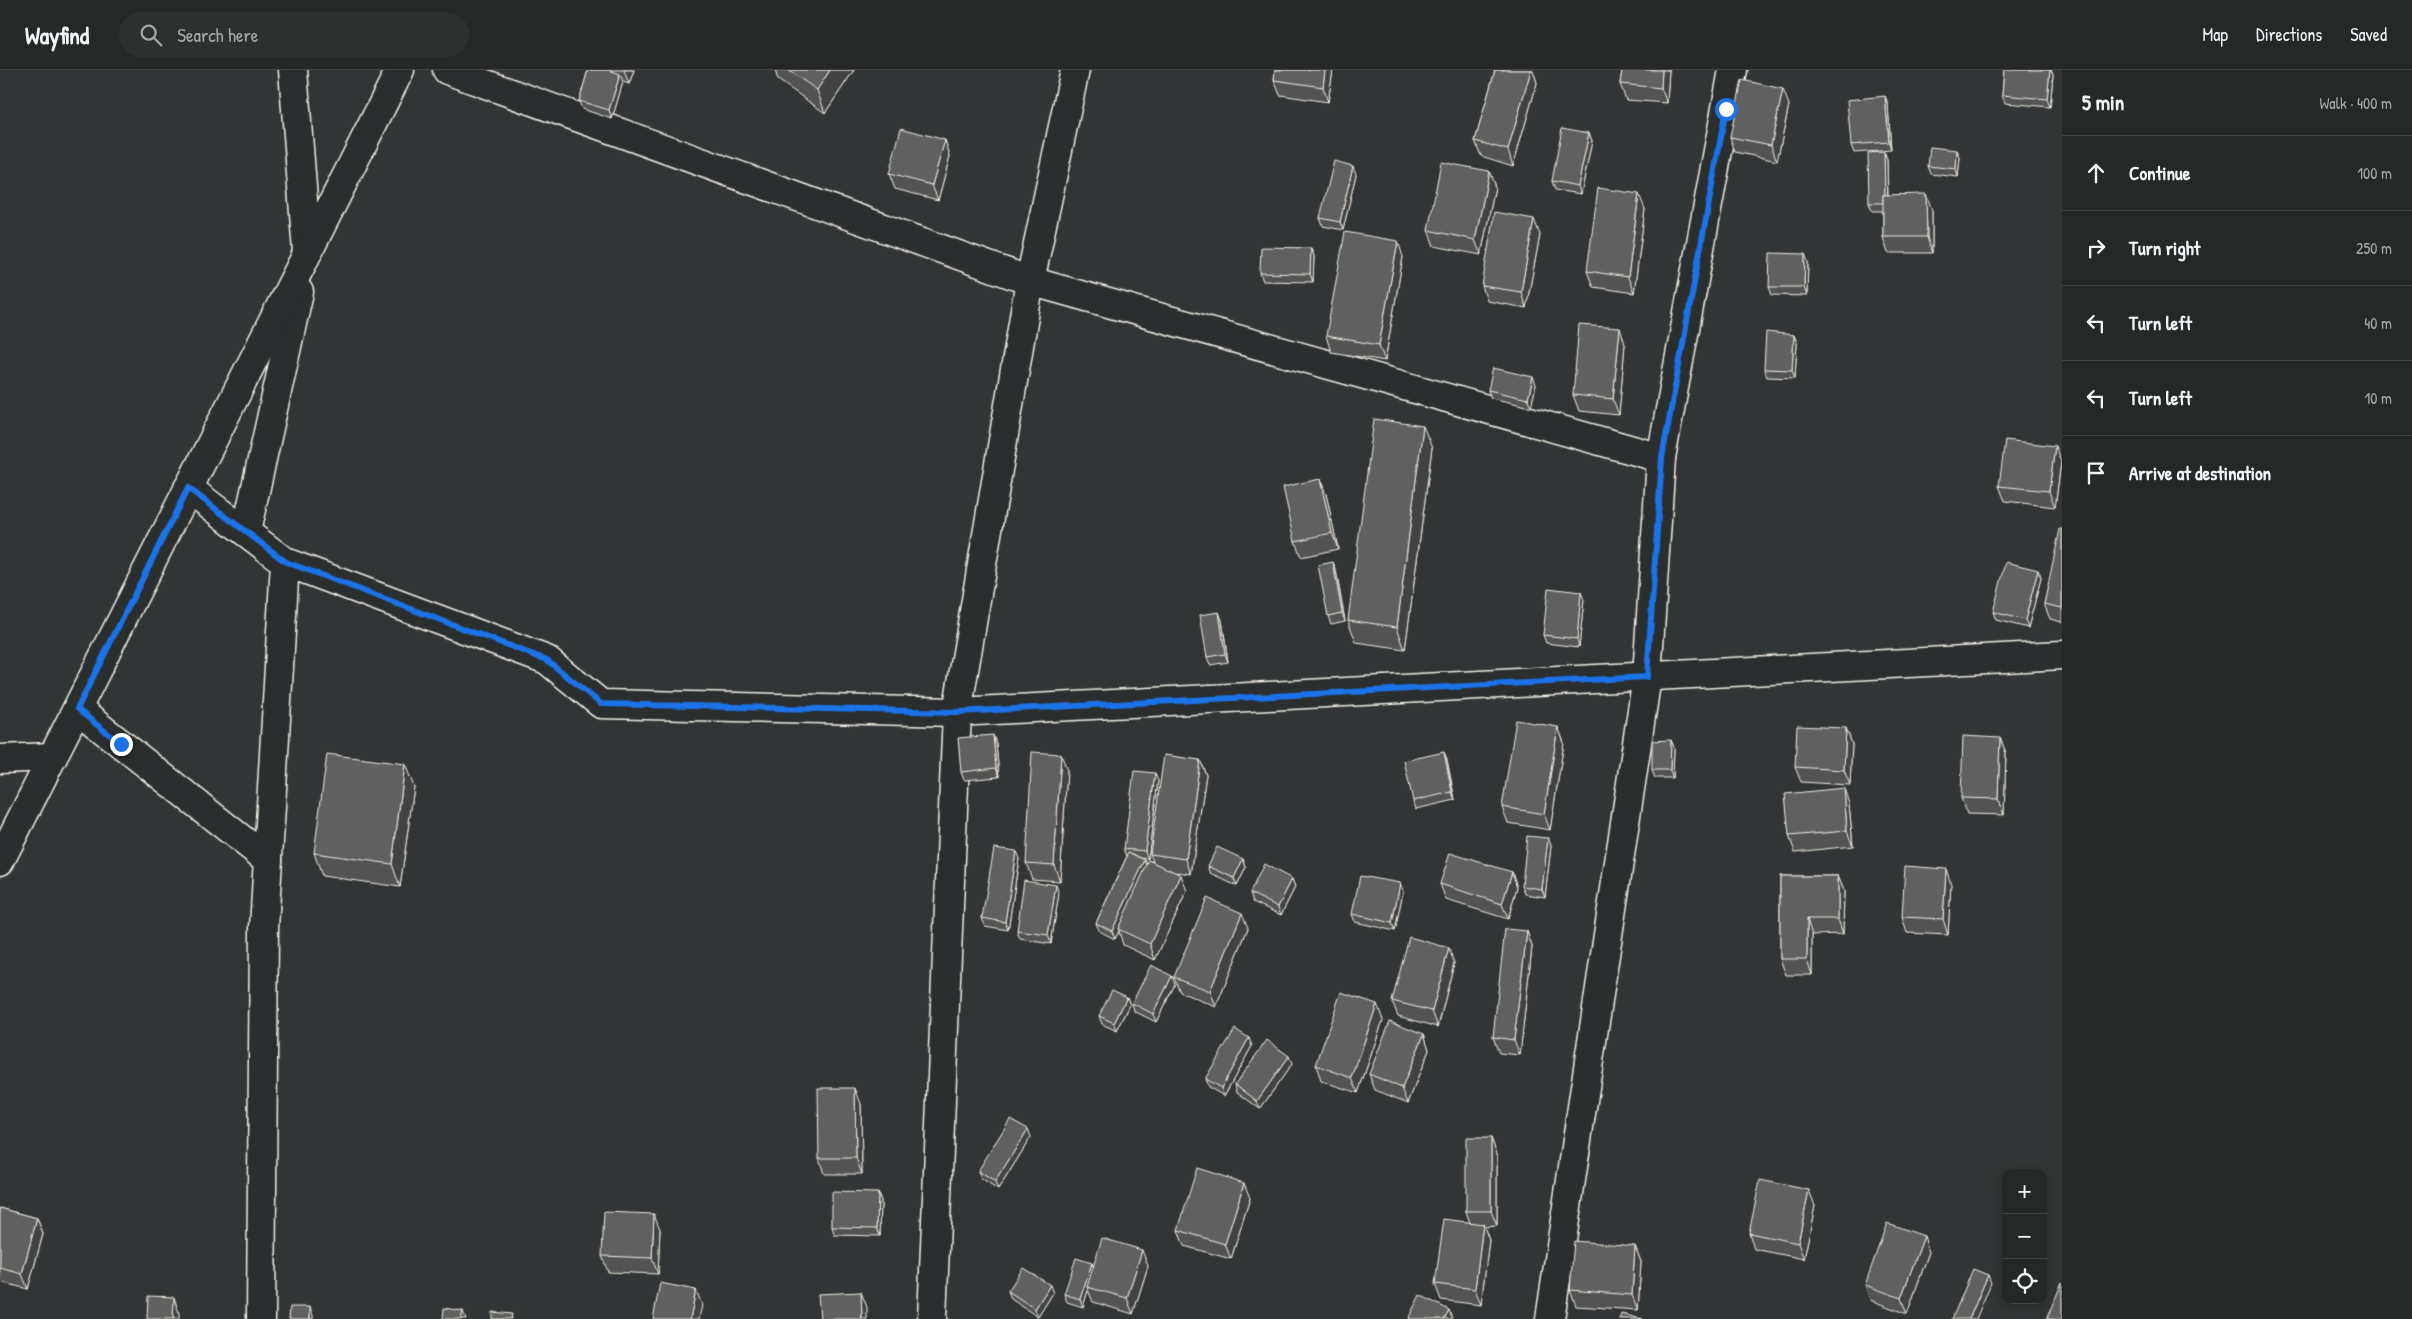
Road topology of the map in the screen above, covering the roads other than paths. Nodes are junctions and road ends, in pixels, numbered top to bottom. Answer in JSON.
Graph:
{"nodes":[{"id":1,"x":293,"y":70,"type":"edge"},
{"id":2,"x":400,"y":70,"type":"edge"},
{"id":3,"x":447,"y":70,"type":"edge"},
{"id":4,"x":1075,"y":70,"type":"edge"},
{"id":5,"x":1733,"y":70,"type":"edge"},
{"id":6,"x":307,"y":253,"type":"junction"},
{"id":7,"x":1030,"y":281,"type":"junction"},
{"id":8,"x":1662,"y":458,"type":"junction"},
{"id":9,"x":188,"y":488,"type":"junction"},
{"id":10,"x":246,"y":532,"type":"junction"},
{"id":11,"x":286,"y":562,"type":"junction"},
{"id":12,"x":2062,"y":655,"type":"edge"},
{"id":13,"x":1647,"y":677,"type":"junction"},
{"id":14,"x":77,"y":709,"type":"junction"},
{"id":15,"x":957,"y":712,"type":"junction"},
{"id":16,"x":53,"y":757,"type":"junction"},
{"id":17,"x":0,"y":759,"type":"edge"},
{"id":18,"x":268,"y":860,"type":"junction"},
{"id":19,"x":0,"y":861,"type":"edge"},
{"id":20,"x":261,"y":1319,"type":"edge"},
{"id":21,"x":932,"y":1319,"type":"edge"},
{"id":22,"x":1550,"y":1319,"type":"edge"}],
"edges":[{"from":1,"to":6,"type":"street"},
{"from":2,"to":6,"type":"street"},
{"from":3,"to":7,"type":"street"},
{"from":4,"to":7,"type":"street"},
{"from":5,"to":8,"type":"street"},
{"from":6,"to":9,"type":"street"},
{"from":6,"to":10,"type":"street"},
{"from":7,"to":8,"type":"street"},
{"from":7,"to":15,"type":"street"},
{"from":8,"to":13,"type":"street"},
{"from":9,"to":10,"type":"street"},
{"from":9,"to":14,"type":"street"},
{"from":10,"to":11,"type":"street"},
{"from":11,"to":15,"type":"street"},
{"from":11,"to":18,"type":"street"},
{"from":12,"to":13,"type":"street"},
{"from":13,"to":15,"type":"street"},
{"from":13,"to":22,"type":"street"},
{"from":14,"to":16,"type":"street"},
{"from":14,"to":18,"type":"street"},
{"from":15,"to":21,"type":"street"},
{"from":16,"to":17,"type":"street"},
{"from":16,"to":19,"type":"street"},
{"from":18,"to":20,"type":"street"}]}
